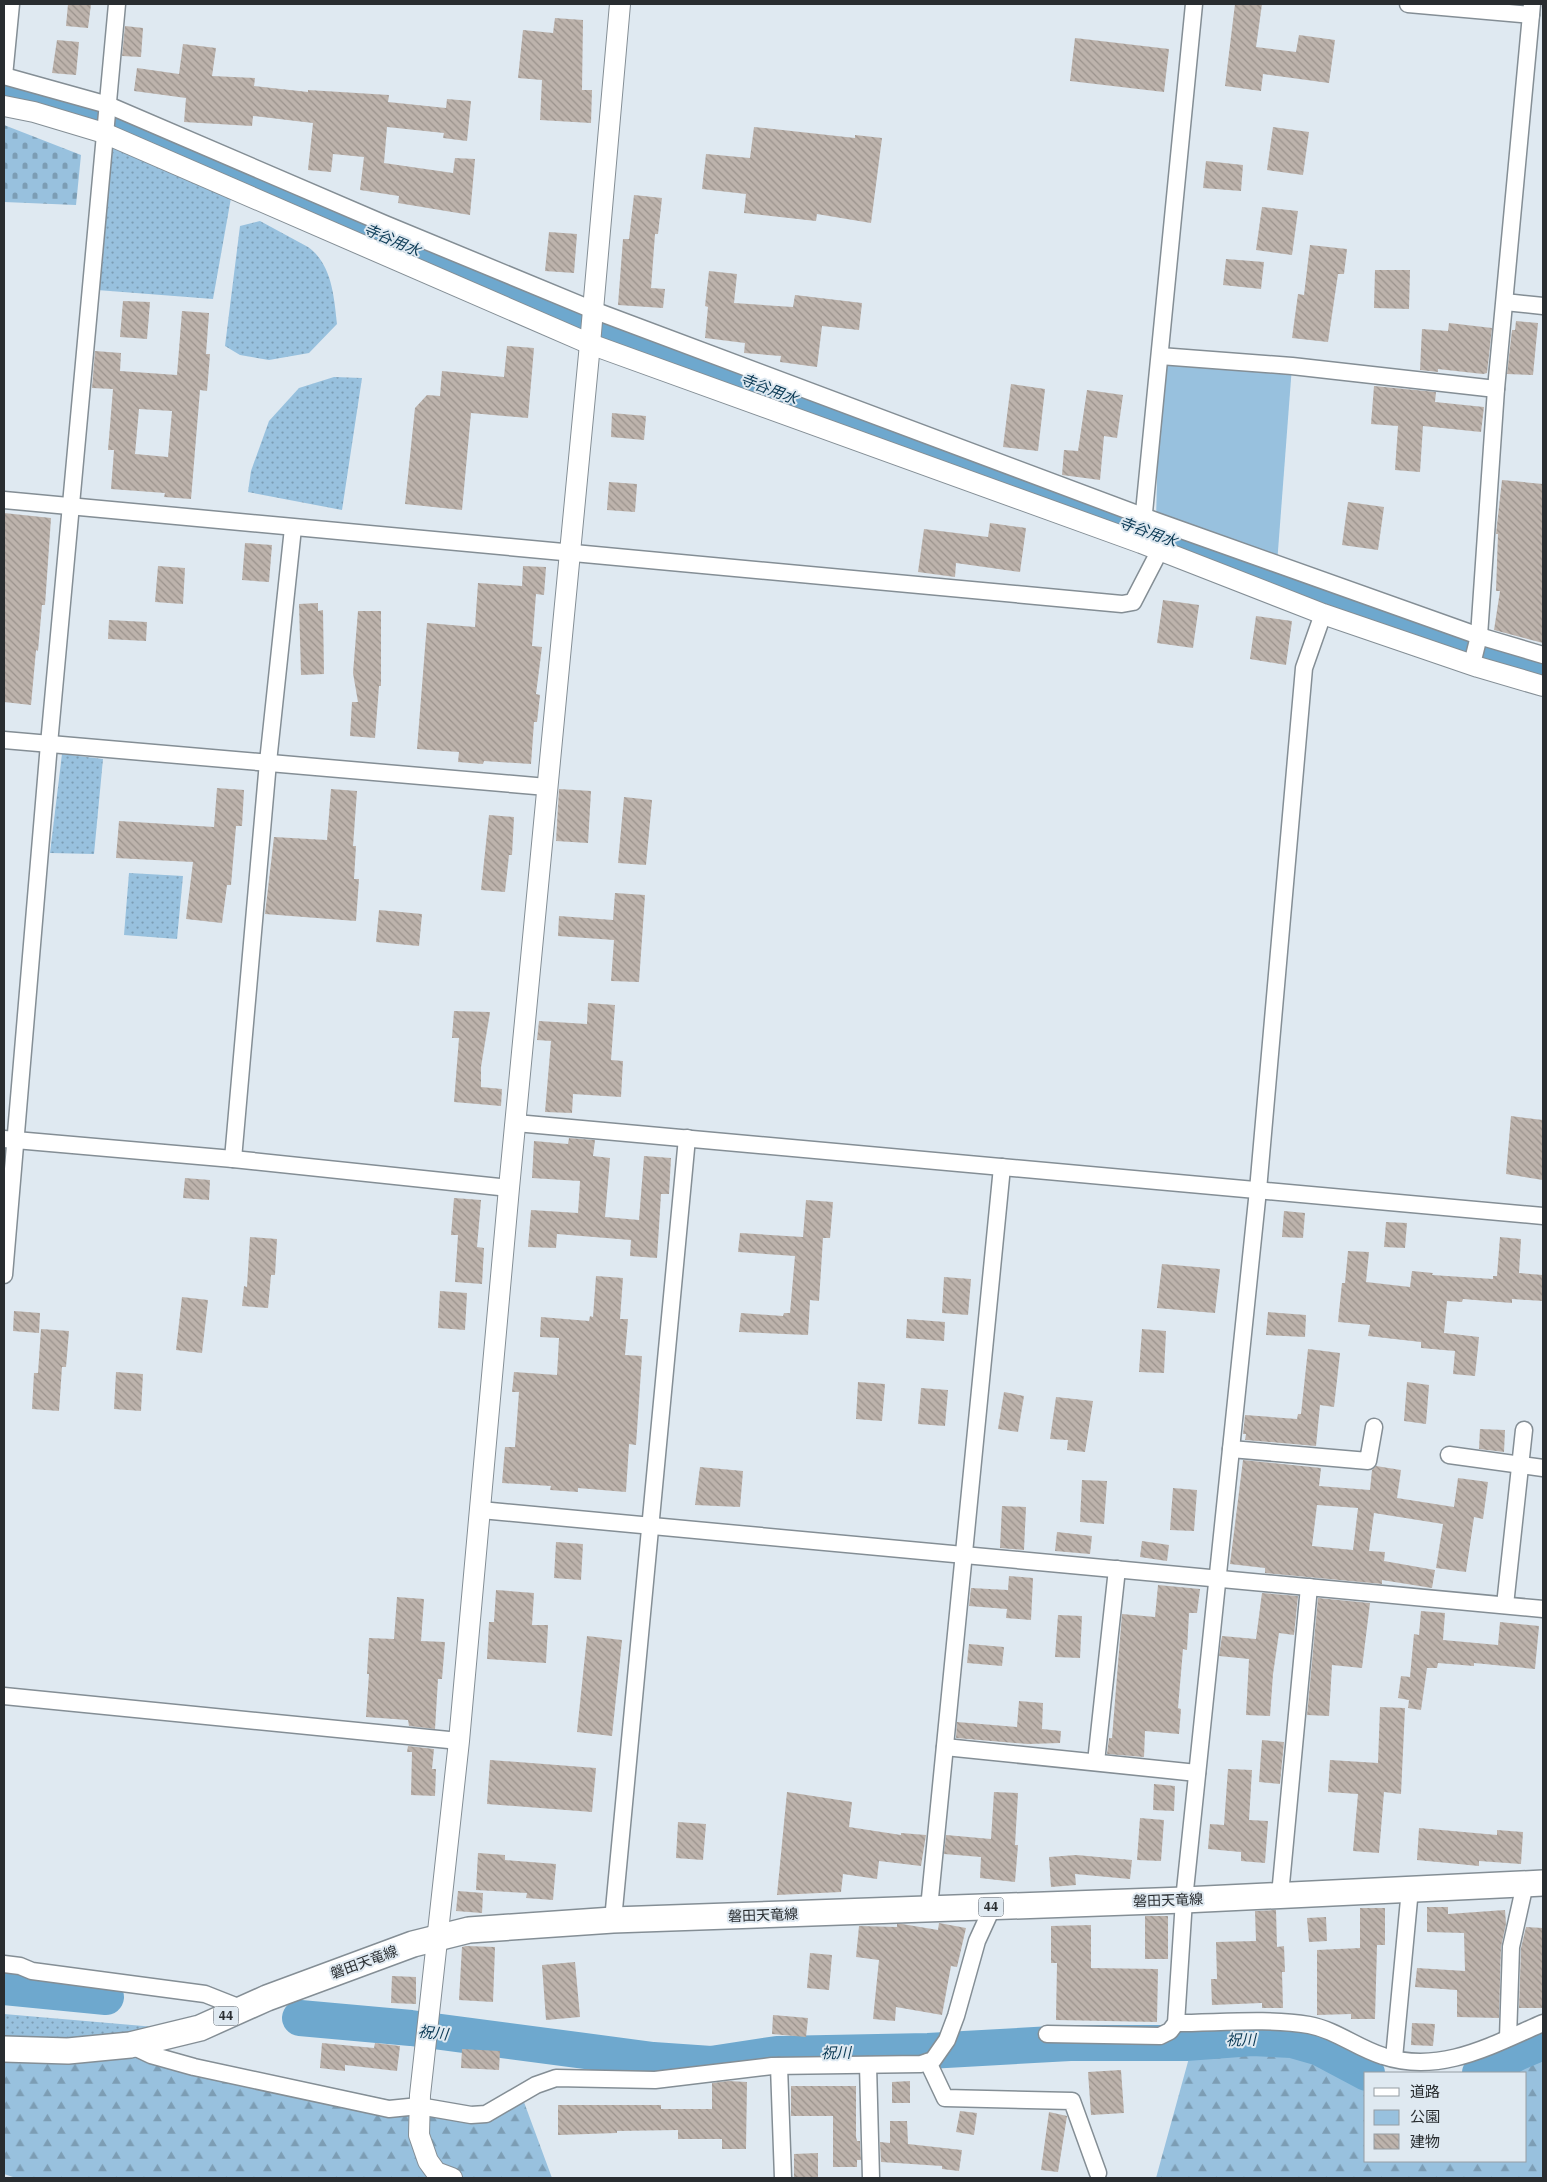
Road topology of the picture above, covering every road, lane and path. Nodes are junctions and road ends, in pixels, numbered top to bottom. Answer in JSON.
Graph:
{"nodes":[{"id":1,"x":11,"y":4,"type":"edge"},
{"id":2,"x":117,"y":4,"type":"edge"},
{"id":3,"x":620,"y":4,"type":"edge"},
{"id":4,"x":1194,"y":4,"type":"edge"},
{"id":5,"x":1408,"y":4,"type":"edge"},
{"id":6,"x":1531,"y":9,"type":"edge"},
{"id":7,"x":4,"y":76,"type":"edge"},
{"id":8,"x":4,"y":106,"type":"edge"},
{"id":9,"x":108,"y":106,"type":"junction"},
{"id":10,"x":104,"y":132,"type":"junction"},
{"id":11,"x":1505,"y":302,"type":"junction"},
{"id":12,"x":1543,"y":306,"type":"edge"},
{"id":13,"x":593,"y":312,"type":"junction"},
{"id":14,"x":591,"y":340,"type":"junction"},
{"id":15,"x":1160,"y":356,"type":"junction"},
{"id":16,"x":1496,"y":389,"type":"junction"},
{"id":17,"x":4,"y":500,"type":"edge"},
{"id":18,"x":72,"y":507,"type":"junction"},
{"id":19,"x":1145,"y":518,"type":"junction"},
{"id":20,"x":294,"y":528,"type":"junction"},
{"id":21,"x":1142,"y":542,"type":"junction"},
{"id":22,"x":1160,"y":550,"type":"junction"},
{"id":23,"x":570,"y":552,"type":"junction"},
{"id":24,"x":1322,"y":614,"type":"junction"},
{"id":25,"x":1478,"y":638,"type":"junction"},
{"id":26,"x":1543,"y":655,"type":"edge"},
{"id":27,"x":1473,"y":660,"type":"junction"},
{"id":28,"x":1543,"y":686,"type":"edge"},
{"id":29,"x":4,"y":740,"type":"edge"},
{"id":30,"x":49,"y":744,"type":"junction"},
{"id":31,"x":268,"y":762,"type":"junction"},
{"id":32,"x":547,"y":787,"type":"junction"},
{"id":33,"x":516,"y":1123,"type":"junction"},
{"id":34,"x":687,"y":1138,"type":"junction"},
{"id":35,"x":10,"y":1140,"type":"edge"},
{"id":36,"x":233,"y":1159,"type":"junction"},
{"id":37,"x":1002,"y":1167,"type":"junction"},
{"id":38,"x":509,"y":1188,"type":"junction"},
{"id":39,"x":1258,"y":1190,"type":"junction"},
{"id":40,"x":1543,"y":1216,"type":"edge"},
{"id":41,"x":4,"y":1275,"type":"edge"},
{"id":42,"x":1374,"y":1427,"type":"dead end"},
{"id":43,"x":1524,"y":1430,"type":"dead end"},
{"id":44,"x":1231,"y":1449,"type":"junction"},
{"id":45,"x":1449,"y":1455,"type":"dead end"},
{"id":46,"x":1520,"y":1464,"type":"junction"},
{"id":47,"x":1543,"y":1468,"type":"edge"},
{"id":48,"x":481,"y":1510,"type":"junction"},
{"id":49,"x":651,"y":1526,"type":"junction"},
{"id":50,"x":964,"y":1555,"type":"junction"},
{"id":51,"x":1117,"y":1569,"type":"junction"},
{"id":52,"x":1218,"y":1578,"type":"junction"},
{"id":53,"x":1309,"y":1587,"type":"junction"},
{"id":54,"x":1505,"y":1605,"type":"junction"},
{"id":55,"x":1543,"y":1609,"type":"edge"},
{"id":56,"x":4,"y":1696,"type":"edge"},
{"id":57,"x":460,"y":1741,"type":"junction"},
{"id":58,"x":945,"y":1747,"type":"junction"},
{"id":59,"x":1096,"y":1762,"type":"junction"},
{"id":60,"x":1198,"y":1773,"type":"junction"},
{"id":61,"x":1534,"y":1883,"type":"edge"},
{"id":62,"x":1410,"y":1889,"type":"junction"},
{"id":63,"x":1280,"y":1895,"type":"junction"},
{"id":64,"x":1184,"y":1900,"type":"junction"},
{"id":65,"x":994,"y":1906,"type":"junction"},
{"id":66,"x":929,"y":1908,"type":"junction"},
{"id":67,"x":613,"y":1920,"type":"junction"},
{"id":68,"x":439,"y":1936,"type":"junction"},
{"id":69,"x":4,"y":1964,"type":"edge"},
{"id":70,"x":243,"y":2008,"type":"junction"},
{"id":71,"x":1176,"y":2023,"type":"junction"},
{"id":72,"x":1543,"y":2023,"type":"edge"},
{"id":73,"x":1047,"y":2034,"type":"dead end"},
{"id":74,"x":1508,"y":2038,"type":"junction"},
{"id":75,"x":130,"y":2045,"type":"junction"},
{"id":76,"x":4,"y":2049,"type":"edge"},
{"id":77,"x":1394,"y":2058,"type":"junction"},
{"id":78,"x":928,"y":2062,"type":"junction"},
{"id":79,"x":868,"y":2065,"type":"junction"},
{"id":80,"x":779,"y":2066,"type":"junction"},
{"id":81,"x":420,"y":2106,"type":"junction"},
{"id":82,"x":1098,"y":2173,"type":"dead end"},
{"id":83,"x":452,"y":2178,"type":"edge"},
{"id":84,"x":783,"y":2178,"type":"edge"},
{"id":85,"x":870,"y":2178,"type":"edge"}],
"edges":[{"from":1,"to":7,"type":"street"},
{"from":2,"to":9,"type":"street"},
{"from":3,"to":13,"type":"street"},
{"from":4,"to":15,"type":"street"},
{"from":5,"to":6,"type":"street"},
{"from":6,"to":11,"type":"street"},
{"from":7,"to":9,"type":"street"},
{"from":8,"to":10,"type":"street"},
{"from":9,"to":10,"type":"street"},
{"from":9,"to":13,"type":"street"},
{"from":10,"to":14,"type":"street"},
{"from":10,"to":18,"type":"street"},
{"from":11,"to":12,"type":"street"},
{"from":11,"to":16,"type":"street"},
{"from":13,"to":14,"type":"street"},
{"from":13,"to":19,"type":"street"},
{"from":14,"to":21,"type":"street"},
{"from":14,"to":23,"type":"street"},
{"from":15,"to":16,"type":"street"},
{"from":15,"to":19,"type":"street"},
{"from":16,"to":25,"type":"street"},
{"from":17,"to":18,"type":"street"},
{"from":18,"to":20,"type":"street"},
{"from":18,"to":30,"type":"street"},
{"from":19,"to":21,"type":"street"},
{"from":19,"to":25,"type":"street"},
{"from":20,"to":23,"type":"street"},
{"from":20,"to":31,"type":"street"},
{"from":21,"to":22,"type":"street"},
{"from":22,"to":23,"type":"street"},
{"from":22,"to":24,"type":"street"},
{"from":23,"to":32,"type":"street"},
{"from":24,"to":27,"type":"street"},
{"from":24,"to":39,"type":"street"},
{"from":25,"to":26,"type":"street"},
{"from":25,"to":27,"type":"street"},
{"from":27,"to":28,"type":"street"},
{"from":29,"to":30,"type":"street"},
{"from":30,"to":31,"type":"street"},
{"from":30,"to":35,"type":"street"},
{"from":31,"to":32,"type":"street"},
{"from":31,"to":36,"type":"street"},
{"from":32,"to":33,"type":"street"},
{"from":33,"to":34,"type":"street"},
{"from":33,"to":38,"type":"street"},
{"from":34,"to":37,"type":"street"},
{"from":34,"to":49,"type":"street"},
{"from":35,"to":36,"type":"street"},
{"from":35,"to":41,"type":"street"},
{"from":36,"to":38,"type":"street"},
{"from":37,"to":39,"type":"street"},
{"from":37,"to":50,"type":"street"},
{"from":38,"to":48,"type":"street"},
{"from":39,"to":40,"type":"street"},
{"from":39,"to":44,"type":"street"},
{"from":42,"to":44,"type":"street"},
{"from":43,"to":46,"type":"street"},
{"from":44,"to":52,"type":"street"},
{"from":45,"to":46,"type":"street"},
{"from":46,"to":47,"type":"street"},
{"from":46,"to":54,"type":"street"},
{"from":48,"to":49,"type":"street"},
{"from":48,"to":57,"type":"street"},
{"from":49,"to":50,"type":"street"},
{"from":49,"to":67,"type":"street"},
{"from":50,"to":51,"type":"street"},
{"from":50,"to":58,"type":"street"},
{"from":51,"to":52,"type":"street"},
{"from":51,"to":59,"type":"street"},
{"from":52,"to":53,"type":"street"},
{"from":52,"to":60,"type":"street"},
{"from":53,"to":54,"type":"street"},
{"from":53,"to":63,"type":"street"},
{"from":54,"to":55,"type":"street"},
{"from":56,"to":57,"type":"street"},
{"from":57,"to":68,"type":"street"},
{"from":58,"to":59,"type":"street"},
{"from":58,"to":66,"type":"street"},
{"from":59,"to":60,"type":"street"},
{"from":60,"to":64,"type":"street"},
{"from":61,"to":62,"type":"main road","name":"磐田天竜線","number":"44"},
{"from":61,"to":74,"type":"street"},
{"from":62,"to":63,"type":"main road","name":"磐田天竜線","number":"44"},
{"from":62,"to":77,"type":"street"},
{"from":63,"to":64,"type":"main road","name":"磐田天竜線","number":"44"},
{"from":64,"to":65,"type":"main road","name":"磐田天竜線","number":"44"},
{"from":64,"to":71,"type":"street"},
{"from":65,"to":66,"type":"main road","name":"磐田天竜線","number":"44"},
{"from":65,"to":78,"type":"street"},
{"from":66,"to":67,"type":"main road","name":"磐田天竜線","number":"44"},
{"from":67,"to":68,"type":"main road","name":"磐田天竜線","number":"44"},
{"from":68,"to":70,"type":"main road","name":"磐田天竜線","number":"44"},
{"from":68,"to":81,"type":"street"},
{"from":69,"to":70,"type":"street"},
{"from":70,"to":75,"type":"main road","name":"磐田天竜線","number":"44"},
{"from":71,"to":73,"type":"street"},
{"from":71,"to":77,"type":"street"},
{"from":72,"to":74,"type":"street"},
{"from":74,"to":77,"type":"street"},
{"from":75,"to":76,"type":"main road","name":"磐田天竜線","number":"44"},
{"from":75,"to":81,"type":"street"},
{"from":78,"to":79,"type":"street"},
{"from":78,"to":82,"type":"street"},
{"from":79,"to":80,"type":"street"},
{"from":79,"to":85,"type":"street"},
{"from":80,"to":81,"type":"street"},
{"from":80,"to":84,"type":"street"},
{"from":81,"to":83,"type":"street"}]}
